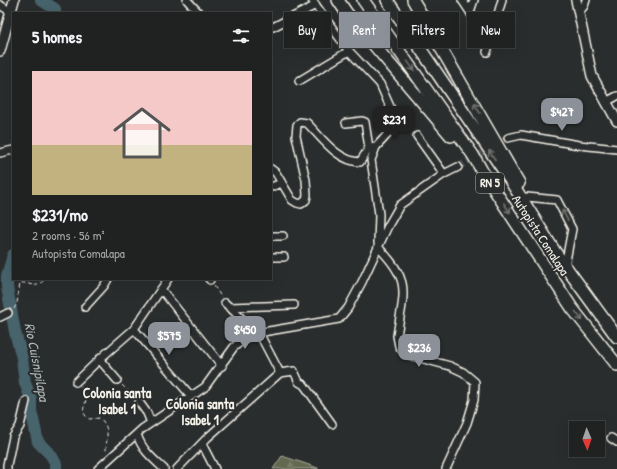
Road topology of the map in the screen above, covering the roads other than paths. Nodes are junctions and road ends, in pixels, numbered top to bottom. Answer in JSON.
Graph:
{"nodes":[{"id":1,"x":14,"y":0,"type":"edge"},
{"id":2,"x":187,"y":0,"type":"edge"},
{"id":3,"x":338,"y":0,"type":"edge"},
{"id":4,"x":363,"y":0,"type":"edge"},
{"id":5,"x":387,"y":0,"type":"edge"},
{"id":6,"x":413,"y":0,"type":"edge"},
{"id":7,"x":462,"y":0,"type":"edge"},
{"id":8,"x":474,"y":0,"type":"edge"},
{"id":9,"x":502,"y":0,"type":"edge"},
{"id":10,"x":576,"y":0,"type":"edge"},
{"id":11,"x":586,"y":0,"type":"edge"},
{"id":12,"x":314,"y":2,"type":"edge"},
{"id":13,"x":0,"y":5,"type":"edge"},
{"id":14,"x":11,"y":12,"type":"junction"},
{"id":15,"x":198,"y":12,"type":"edge"},
{"id":16,"x":470,"y":12,"type":"joint"},
{"id":17,"x":499,"y":12,"type":"edge"},
{"id":18,"x":579,"y":12,"type":"junction"},
{"id":19,"x":273,"y":28,"type":"dead end"},
{"id":20,"x":0,"y":51,"type":"edge"},
{"id":21,"x":350,"y":51,"type":"junction"},
{"id":22,"x":299,"y":81,"type":"dead end"},
{"id":23,"x":617,"y":96,"type":"edge"},
{"id":24,"x":606,"y":102,"type":"junction"},
{"id":25,"x":617,"y":121,"type":"edge"},
{"id":26,"x":346,"y":123,"type":"dead end"},
{"id":27,"x":417,"y":136,"type":"dead end"},
{"id":28,"x":508,"y":138,"type":"tunnel mouth"},
{"id":29,"x":372,"y":148,"type":"junction"},
{"id":30,"x":617,"y":149,"type":"edge"},
{"id":31,"x":12,"y":150,"type":"edge"},
{"id":32,"x":0,"y":153,"type":"edge"},
{"id":33,"x":458,"y":168,"type":"tunnel mouth"},
{"id":34,"x":272,"y":170,"type":"edge"},
{"id":35,"x":482,"y":171,"type":"junction"},
{"id":36,"x":444,"y":174,"type":"junction"},
{"id":37,"x":282,"y":183,"type":"junction"},
{"id":38,"x":272,"y":187,"type":"edge"},
{"id":39,"x":528,"y":197,"type":"junction"},
{"id":40,"x":272,"y":236,"type":"edge"},
{"id":41,"x":283,"y":236,"type":"dead end"},
{"id":42,"x":378,"y":247,"type":"junction"},
{"id":43,"x":556,"y":252,"type":"junction"},
{"id":44,"x":272,"y":257,"type":"edge"},
{"id":45,"x":284,"y":257,"type":"dead end"},
{"id":46,"x":565,"y":266,"type":"junction"},
{"id":47,"x":107,"y":280,"type":"edge"},
{"id":48,"x":167,"y":280,"type":"edge"},
{"id":49,"x":161,"y":289,"type":"junction"},
{"id":50,"x":294,"y":305,"type":"dead end"},
{"id":51,"x":85,"y":307,"type":"dead end"},
{"id":52,"x":8,"y":313,"type":"road end"},
{"id":53,"x":0,"y":317,"type":"edge"},
{"id":54,"x":134,"y":329,"type":"junction"},
{"id":55,"x":258,"y":333,"type":"junction"},
{"id":56,"x":617,"y":337,"type":"edge"},
{"id":57,"x":99,"y":359,"type":"junction"},
{"id":58,"x":617,"y":365,"type":"edge"},
{"id":59,"x":222,"y":366,"type":"junction"},
{"id":60,"x":280,"y":373,"type":"junction"},
{"id":61,"x":117,"y":380,"type":"road end"},
{"id":62,"x":76,"y":382,"type":"road end"},
{"id":63,"x":190,"y":395,"type":"junction"},
{"id":64,"x":26,"y":401,"type":"dead end"},
{"id":65,"x":139,"y":402,"type":"road end"},
{"id":66,"x":150,"y":423,"type":"junction"},
{"id":67,"x":332,"y":424,"type":"dead end"},
{"id":68,"x":137,"y":434,"type":"junction"},
{"id":69,"x":202,"y":444,"type":"junction"},
{"id":70,"x":0,"y":468,"type":"edge"},
{"id":71,"x":3,"y":469,"type":"edge"},
{"id":72,"x":7,"y":469,"type":"edge"},
{"id":73,"x":98,"y":469,"type":"edge"},
{"id":74,"x":164,"y":469,"type":"edge"},
{"id":75,"x":177,"y":469,"type":"edge"},
{"id":76,"x":215,"y":469,"type":"edge"},
{"id":77,"x":446,"y":469,"type":"edge"}],
"edges":[{"from":1,"to":14,"type":"main road"},
{"from":2,"to":15,"type":"street"},
{"from":3,"to":35,"type":"highway"},
{"from":4,"to":35,"type":"highway","name":"Autopista Comalapa","number":"RN 5","one_way":true},
{"from":43,"to":5,"type":"highway","name":"Autopista Comalapa","number":"RN 5","one_way":true},
{"from":39,"to":6,"type":"highway","one_way":true},
{"from":7,"to":16,"type":"street"},
{"from":8,"to":16,"type":"street"},
{"from":9,"to":17,"type":"street"},
{"from":10,"to":18,"type":"main road"},
{"from":11,"to":18,"type":"street"},
{"from":12,"to":19,"type":"street"},
{"from":12,"to":21,"type":"street"},
{"from":13,"to":14,"type":"street"},
{"from":14,"to":20,"type":"main road"},
{"from":18,"to":24,"type":"main road"},
{"from":21,"to":22,"type":"street"},
{"from":21,"to":29,"type":"street"},
{"from":23,"to":24,"type":"street"},
{"from":24,"to":25,"type":"main road"},
{"from":26,"to":29,"type":"street"},
{"from":27,"to":36,"type":"street"},
{"from":28,"to":30,"type":"street"},
{"from":29,"to":37,"type":"street"},
{"from":29,"to":42,"type":"street"},
{"from":31,"to":32,"type":"street"},
{"from":33,"to":36,"type":"street"},
{"from":34,"to":37,"type":"street"},
{"from":35,"to":58,"type":"highway","name":"Autopista Comalapa","number":"RN 5","one_way":true},
{"from":36,"to":42,"type":"street"},
{"from":37,"to":38,"type":"street"},
{"from":39,"to":43,"type":"highway"},
{"from":46,"to":39,"type":"street","one_way":true},
{"from":40,"to":41,"type":"street"},
{"from":42,"to":55,"type":"street"},
{"from":42,"to":77,"type":"street"},
{"from":43,"to":46,"type":"highway","name":"Autopista Comalapa","number":"RN 5"},
{"from":44,"to":45,"type":"street"},
{"from":46,"to":56,"type":"highway","name":"Autopista Comalapa","number":"RN 5"},
{"from":47,"to":51,"type":"street"},
{"from":48,"to":49,"type":"street"},
{"from":49,"to":54,"type":"street"},
{"from":49,"to":59,"type":"street"},
{"from":50,"to":55,"type":"street"},
{"from":52,"to":53,"type":"street"},
{"from":54,"to":57,"type":"street"},
{"from":54,"to":63,"type":"street"},
{"from":55,"to":59,"type":"street"},
{"from":55,"to":60,"type":"street"},
{"from":57,"to":61,"type":"street"},
{"from":57,"to":62,"type":"street"},
{"from":59,"to":63,"type":"street"},
{"from":60,"to":67,"type":"street"},
{"from":60,"to":69,"type":"street"},
{"from":63,"to":66,"type":"street"},
{"from":64,"to":72,"type":"street"},
{"from":65,"to":66,"type":"street"},
{"from":66,"to":68,"type":"street"},
{"from":68,"to":73,"type":"street"},
{"from":68,"to":74,"type":"street"},
{"from":69,"to":75,"type":"street"},
{"from":69,"to":76,"type":"street"},
{"from":70,"to":71,"type":"street"}]}
